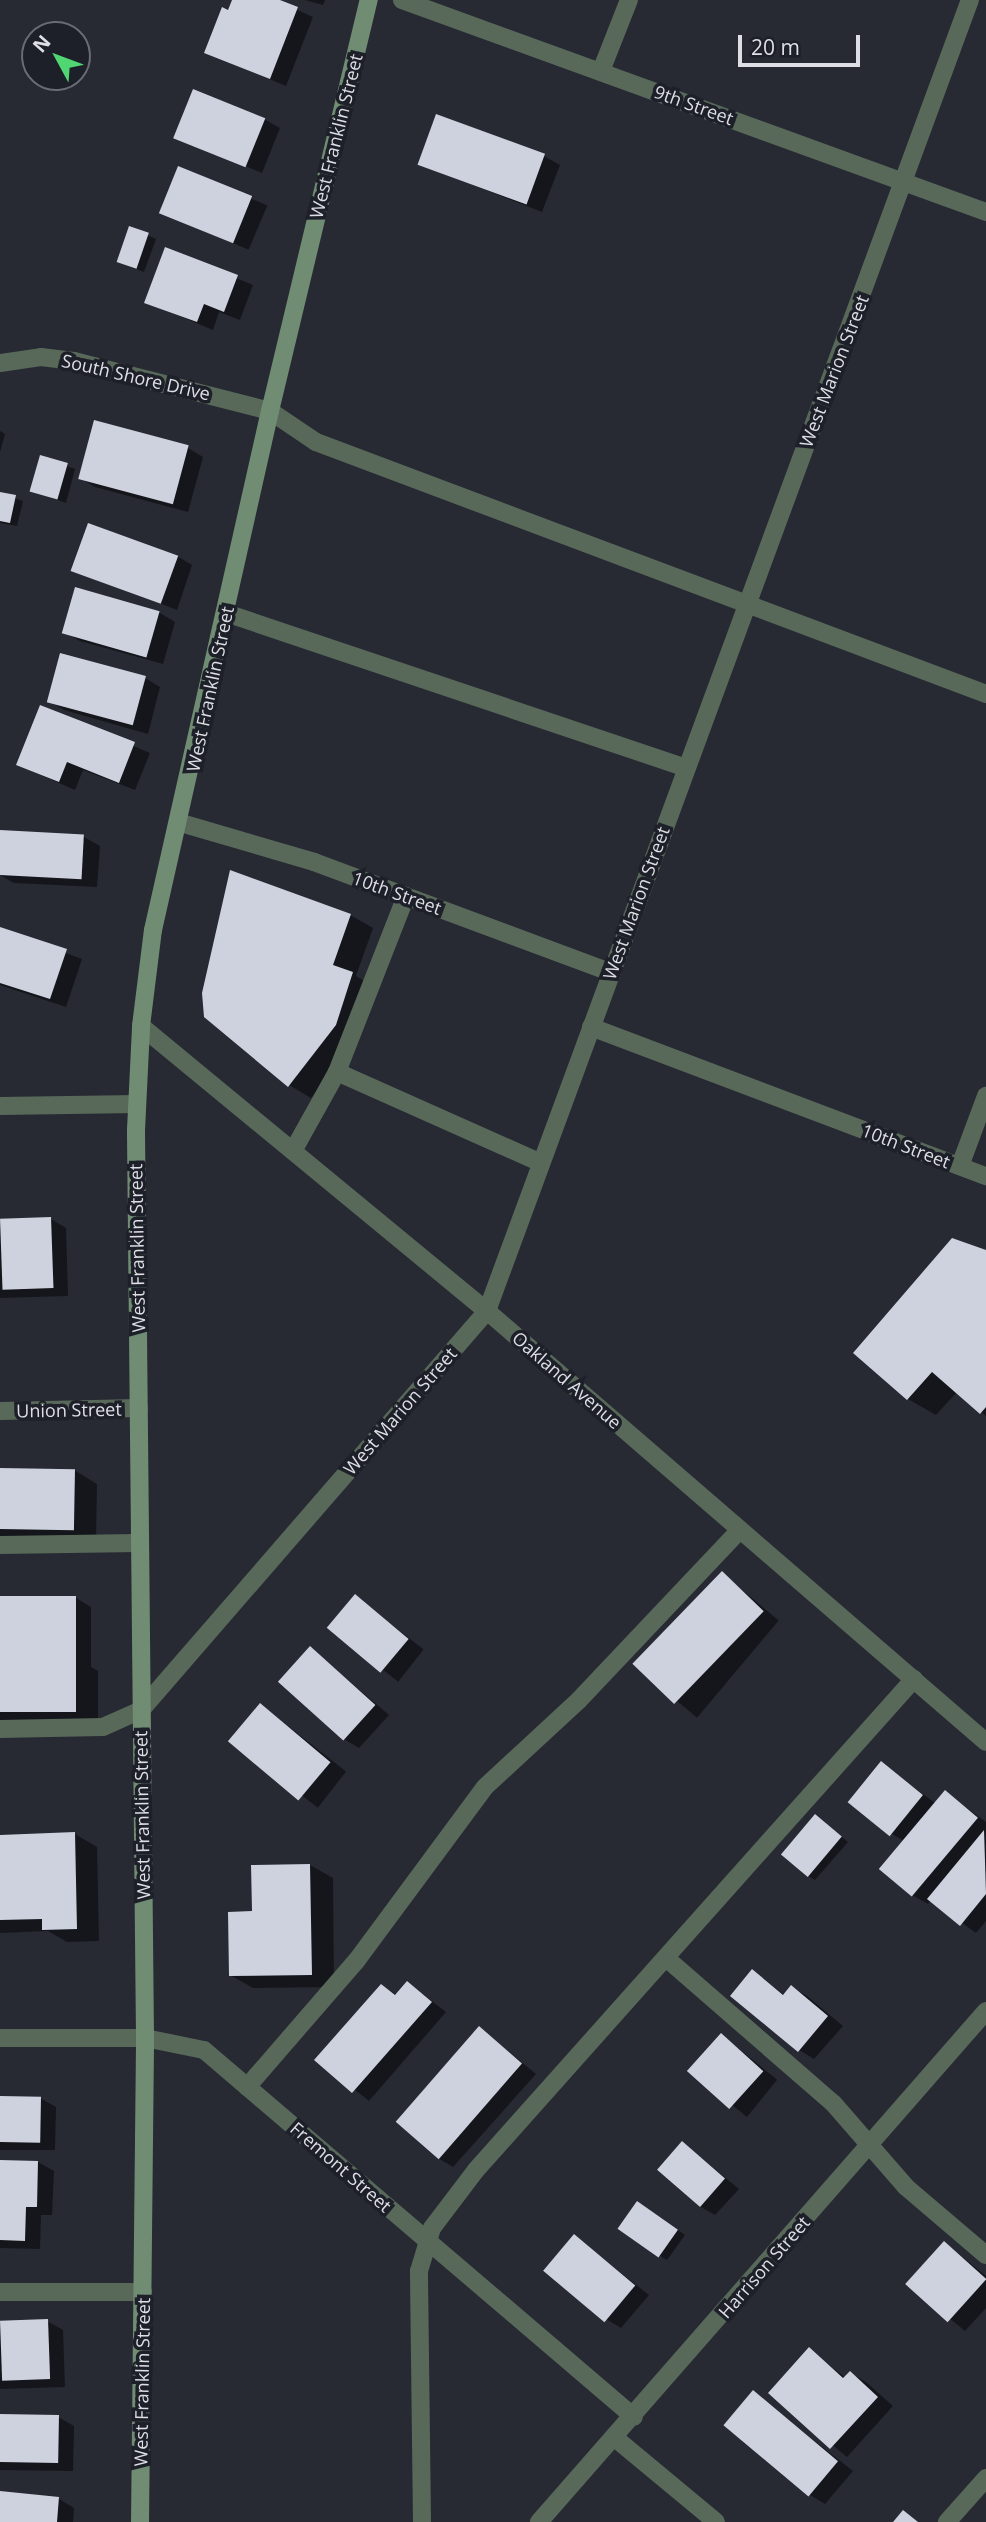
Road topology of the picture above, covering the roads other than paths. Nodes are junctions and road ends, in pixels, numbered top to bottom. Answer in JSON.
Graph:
{"nodes":[{"id":1,"x":369,"y":0,"type":"edge"},
{"id":2,"x":402,"y":0,"type":"edge"},
{"id":3,"x":629,"y":0,"type":"edge"},
{"id":4,"x":970,"y":0,"type":"edge"},
{"id":5,"x":601,"y":71,"type":"junction"},
{"id":6,"x":904,"y":182,"type":"junction"},
{"id":7,"x":986,"y":212,"type":"edge"},
{"id":8,"x":0,"y":363,"type":"edge"},
{"id":9,"x":270,"y":411,"type":"junction"},
{"id":10,"x":746,"y":604,"type":"junction"},
{"id":11,"x":226,"y":612,"type":"junction"},
{"id":12,"x":986,"y":694,"type":"edge"},
{"id":13,"x":686,"y":768,"type":"junction"},
{"id":14,"x":181,"y":823,"type":"junction"},
{"id":15,"x":406,"y":896,"type":"junction"},
{"id":16,"x":610,"y":972,"type":"junction"},
{"id":17,"x":141,"y":1026,"type":"junction"},
{"id":18,"x":591,"y":1027,"type":"junction"},
{"id":19,"x":337,"y":1072,"type":"junction"},
{"id":20,"x":986,"y":1096,"type":"edge"},
{"id":21,"x":137,"y":1104,"type":"junction"},
{"id":22,"x":0,"y":1106,"type":"edge"},
{"id":23,"x":293,"y":1151,"type":"junction"},
{"id":24,"x":541,"y":1163,"type":"junction"},
{"id":25,"x":960,"y":1166,"type":"junction"},
{"id":26,"x":986,"y":1176,"type":"edge"},
{"id":27,"x":487,"y":1311,"type":"junction"},
{"id":28,"x":139,"y":1408,"type":"junction"},
{"id":29,"x":0,"y":1411,"type":"edge"},
{"id":30,"x":740,"y":1530,"type":"junction"},
{"id":31,"x":138,"y":1542,"type":"junction"},
{"id":32,"x":0,"y":1545,"type":"edge"},
{"id":33,"x":914,"y":1679,"type":"junction"},
{"id":34,"x":141,"y":1710,"type":"junction"},
{"id":35,"x":0,"y":1729,"type":"edge"},
{"id":36,"x":986,"y":1742,"type":"edge"},
{"id":37,"x":666,"y":1958,"type":"junction"},
{"id":38,"x":986,"y":2011,"type":"edge"},
{"id":39,"x":0,"y":2038,"type":"edge"},
{"id":40,"x":145,"y":2038,"type":"junction"},
{"id":41,"x":247,"y":2087,"type":"junction"},
{"id":42,"x":869,"y":2145,"type":"junction"},
{"id":43,"x":428,"y":2241,"type":"junction"},
{"id":44,"x":986,"y":2255,"type":"edge"},
{"id":45,"x":0,"y":2292,"type":"edge"},
{"id":46,"x":143,"y":2292,"type":"junction"},
{"id":47,"x":634,"y":2417,"type":"junction"},
{"id":48,"x":615,"y":2438,"type":"junction"},
{"id":49,"x":986,"y":2477,"type":"edge"},
{"id":50,"x":141,"y":2522,"type":"edge"},
{"id":51,"x":422,"y":2522,"type":"edge"},
{"id":52,"x":539,"y":2522,"type":"edge"},
{"id":53,"x":716,"y":2522,"type":"edge"},
{"id":54,"x":947,"y":2522,"type":"edge"}],
"edges":[{"from":1,"to":9,"type":"main road","name":"West Franklin Street"},
{"from":2,"to":5,"type":"street","name":"9th Street"},
{"from":3,"to":5,"type":"street"},
{"from":4,"to":6,"type":"street","name":"West Marion Street"},
{"from":5,"to":6,"type":"street","name":"9th Street"},
{"from":6,"to":7,"type":"street","name":"9th Street"},
{"from":6,"to":10,"type":"street","name":"West Marion Street"},
{"from":8,"to":9,"type":"street","name":"South Shore Drive"},
{"from":9,"to":10,"type":"street","name":"South Shore Drive"},
{"from":9,"to":11,"type":"main road","name":"West Franklin Street"},
{"from":10,"to":12,"type":"street","name":"South Shore Drive"},
{"from":10,"to":13,"type":"street","name":"West Marion Street"},
{"from":11,"to":13,"type":"street"},
{"from":11,"to":14,"type":"main road","name":"West Franklin Street"},
{"from":13,"to":16,"type":"street","name":"West Marion Street"},
{"from":14,"to":15,"type":"street","name":"10th Street"},
{"from":14,"to":17,"type":"main road","name":"West Franklin Street"},
{"from":15,"to":16,"type":"street","name":"10th Street"},
{"from":15,"to":19,"type":"street"},
{"from":16,"to":18,"type":"street","name":"West Marion Street"},
{"from":17,"to":21,"type":"main road","name":"West Franklin Street"},
{"from":17,"to":23,"type":"street","name":"Oakland Avenue"},
{"from":18,"to":24,"type":"street","name":"West Marion Street"},
{"from":18,"to":25,"type":"street","name":"10th Street"},
{"from":19,"to":23,"type":"street"},
{"from":19,"to":24,"type":"street"},
{"from":20,"to":25,"type":"street"},
{"from":21,"to":22,"type":"street"},
{"from":21,"to":28,"type":"main road","name":"West Franklin Street"},
{"from":23,"to":27,"type":"street","name":"Oakland Avenue"},
{"from":24,"to":27,"type":"street","name":"West Marion Street"},
{"from":25,"to":26,"type":"street","name":"10th Street"},
{"from":27,"to":30,"type":"street","name":"Oakland Avenue"},
{"from":27,"to":34,"type":"street","name":"West Marion Street"},
{"from":28,"to":29,"type":"street","name":"Union Street"},
{"from":28,"to":31,"type":"main road","name":"West Franklin Street"},
{"from":30,"to":33,"type":"street","name":"Oakland Avenue"},
{"from":30,"to":41,"type":"street"},
{"from":31,"to":32,"type":"street"},
{"from":31,"to":34,"type":"main road","name":"West Franklin Street"},
{"from":33,"to":36,"type":"street","name":"Oakland Avenue"},
{"from":33,"to":37,"type":"street"},
{"from":34,"to":35,"type":"street"},
{"from":34,"to":40,"type":"main road","name":"West Franklin Street"},
{"from":37,"to":42,"type":"street"},
{"from":37,"to":43,"type":"street"},
{"from":38,"to":42,"type":"street","name":"Harrison Street"},
{"from":39,"to":40,"type":"street","name":"Fremont Street"},
{"from":40,"to":41,"type":"street","name":"Fremont Street"},
{"from":40,"to":46,"type":"main road","name":"West Franklin Street"},
{"from":41,"to":43,"type":"street","name":"Fremont Street"},
{"from":42,"to":44,"type":"street"},
{"from":42,"to":47,"type":"street","name":"Harrison Street"},
{"from":43,"to":47,"type":"street","name":"Fremont Street"},
{"from":43,"to":51,"type":"street"},
{"from":45,"to":46,"type":"street"},
{"from":46,"to":50,"type":"main road","name":"West Franklin Street"},
{"from":47,"to":48,"type":"street","name":"Harrison Street"},
{"from":48,"to":52,"type":"street","name":"Harrison Street"},
{"from":48,"to":53,"type":"street"},
{"from":49,"to":54,"type":"street"}]}
